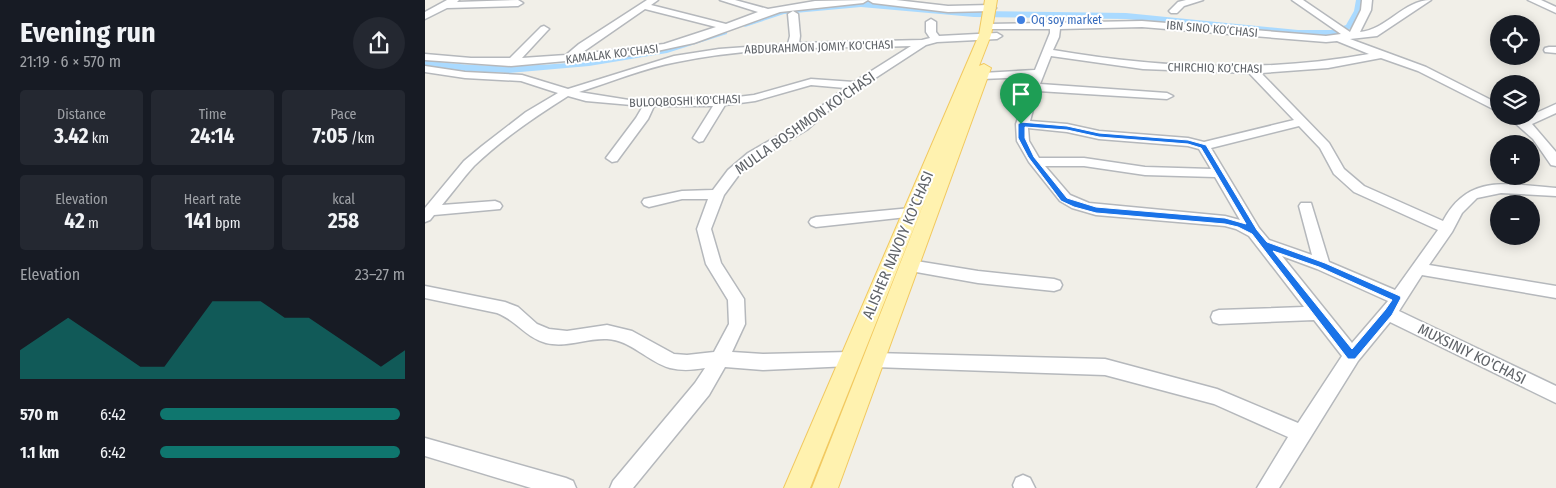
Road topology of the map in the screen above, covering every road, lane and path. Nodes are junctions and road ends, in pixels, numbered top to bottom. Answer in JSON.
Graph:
{"nodes":[{"id":1,"x":653,"y":0,"type":"edge"},
{"id":2,"x":725,"y":0,"type":"edge"},
{"id":3,"x":856,"y":0,"type":"edge"},
{"id":4,"x":863,"y":0,"type":"edge"},
{"id":5,"x":873,"y":0,"type":"edge"},
{"id":6,"x":1197,"y":0,"type":"edge"},
{"id":7,"x":1297,"y":0,"type":"edge"},
{"id":8,"x":1367,"y":0,"type":"edge"},
{"id":9,"x":1426,"y":0,"type":"edge"},
{"id":10,"x":1533,"y":0,"type":"edge"},
{"id":11,"x":451,"y":2,"type":"edge"},
{"id":12,"x":518,"y":2,"type":"dead end"},
{"id":13,"x":644,"y":6,"type":"junction"},
{"id":14,"x":792,"y":6,"type":"edge"},
{"id":15,"x":1556,"y":10,"type":"edge"},
{"id":16,"x":1174,"y":11,"type":"dead end"},
{"id":17,"x":767,"y":12,"type":"junction"},
{"id":18,"x":425,"y":16,"type":"edge"},
{"id":19,"x":995,"y":18,"type":"edge"},
{"id":20,"x":931,"y":22,"type":"dead end"},
{"id":21,"x":1055,"y":25,"type":"junction"},
{"id":22,"x":726,"y":27,"type":"junction"},
{"id":23,"x":544,"y":29,"type":"dead end"},
{"id":24,"x":1351,"y":36,"type":"junction"},
{"id":25,"x":1338,"y":37,"type":"junction"},
{"id":26,"x":929,"y":41,"type":"junction"},
{"id":27,"x":793,"y":46,"type":"junction"},
{"id":28,"x":664,"y":48,"type":"junction"},
{"id":29,"x":1047,"y":52,"type":"junction"},
{"id":30,"x":1382,"y":55,"type":"junction"},
{"id":31,"x":425,"y":57,"type":"edge"},
{"id":32,"x":568,"y":59,"type":"junction"},
{"id":33,"x":673,"y":59,"type":"junction"},
{"id":34,"x":511,"y":63,"type":"junction"},
{"id":35,"x":425,"y":69,"type":"edge"},
{"id":36,"x":1252,"y":70,"type":"junction"},
{"id":37,"x":1040,"y":72,"type":"junction"},
{"id":38,"x":982,"y":76,"type":"junction"},
{"id":39,"x":856,"y":85,"type":"junction"},
{"id":40,"x":1035,"y":87,"type":"junction"},
{"id":41,"x":565,"y":92,"type":"junction"},
{"id":42,"x":1167,"y":96,"type":"dead end"},
{"id":43,"x":721,"y":102,"type":"junction"},
{"id":44,"x":650,"y":103,"type":"junction"},
{"id":45,"x":1490,"y":104,"type":"edge"},
{"id":46,"x":1556,"y":108,"type":"edge"},
{"id":47,"x":1540,"y":116,"type":"edge"},
{"id":48,"x":1302,"y":122,"type":"junction"},
{"id":49,"x":1021,"y":124,"type":"junction"},
{"id":50,"x":1527,"y":125,"type":"edge"},
{"id":51,"x":699,"y":138,"type":"dead end"},
{"id":52,"x":1204,"y":146,"type":"junction"},
{"id":53,"x":612,"y":158,"type":"dead end"},
{"id":54,"x":1035,"y":162,"type":"junction"},
{"id":55,"x":1556,"y":162,"type":"edge"},
{"id":56,"x":1221,"y":174,"type":"junction"},
{"id":57,"x":1556,"y":192,"type":"edge"},
{"id":58,"x":717,"y":194,"type":"junction"},
{"id":59,"x":649,"y":202,"type":"dead end"},
{"id":60,"x":495,"y":206,"type":"dead end"},
{"id":61,"x":1306,"y":206,"type":"dead end"},
{"id":62,"x":911,"y":213,"type":"junction"},
{"id":63,"x":427,"y":214,"type":"edge"},
{"id":64,"x":816,"y":222,"type":"dead end"},
{"id":65,"x":1447,"y":228,"type":"junction"},
{"id":66,"x":1259,"y":238,"type":"junction"},
{"id":67,"x":1322,"y":265,"type":"junction"},
{"id":68,"x":910,"y":266,"type":"junction"},
{"id":69,"x":1418,"y":269,"type":"junction"},
{"id":70,"x":1054,"y":285,"type":"dead end"},
{"id":71,"x":425,"y":292,"type":"edge"},
{"id":72,"x":1556,"y":292,"type":"edge"},
{"id":73,"x":1393,"y":306,"type":"junction"},
{"id":74,"x":1318,"y":313,"type":"junction"},
{"id":75,"x":1219,"y":317,"type":"dead end"},
{"id":76,"x":1352,"y":356,"type":"junction"},
{"id":77,"x":720,"y":359,"type":"junction"},
{"id":78,"x":850,"y":359,"type":"junction"},
{"id":79,"x":874,"y":360,"type":"junction"},
{"id":80,"x":1556,"y":395,"type":"edge"},
{"id":81,"x":1301,"y":434,"type":"junction"},
{"id":82,"x":425,"y":447,"type":"edge"},
{"id":83,"x":566,"y":488,"type":"edge"},
{"id":84,"x":620,"y":488,"type":"edge"},
{"id":85,"x":797,"y":488,"type":"edge"},
{"id":86,"x":825,"y":488,"type":"edge"},
{"id":87,"x":1267,"y":488,"type":"edge"}],
"edges":[{"from":1,"to":13,"type":"street"},
{"from":2,"to":17,"type":"street"},
{"from":3,"to":4,"type":"street","name":"KAMALAK KO'CHASI"},
{"from":3,"to":14,"type":"street","name":"KAMALAK KO'CHASI"},
{"from":5,"to":19,"type":"street"},
{"from":6,"to":16,"type":"street"},
{"from":7,"to":24,"type":"street"},
{"from":8,"to":24,"type":"street"},
{"from":9,"to":24,"type":"street","name":"IBN SINO KO‘CHASI"},
{"from":10,"to":15,"type":"street"},
{"from":11,"to":12,"type":"street"},
{"from":11,"to":18,"type":"street"},
{"from":13,"to":22,"type":"street"},
{"from":13,"to":32,"type":"street"},
{"from":14,"to":17,"type":"street","name":"KAMALAK KO'CHASI"},
{"from":14,"to":27,"type":"street"},
{"from":17,"to":22,"type":"street","name":"KAMALAK KO'CHASI"},
{"from":19,"to":21,"type":"street","name":"IBN SINO KO‘CHASI"},
{"from":19,"to":26,"type":"street","name":"ABDURAHMON JOMIY KO'CHASI"},
{"from":19,"to":38,"type":"main road","name":"ALISHER NAVOIY KO'CHASI"},
{"from":19,"to":62,"type":"main road","name":"ALISHER NAVOIY KO'CHASI"},
{"from":20,"to":26,"type":"street"},
{"from":21,"to":25,"type":"street","name":"IBN SINO KO‘CHASI"},
{"from":21,"to":29,"type":"street"},
{"from":22,"to":28,"type":"street","name":"KAMALAK KO'CHASI"},
{"from":23,"to":34,"type":"street"},
{"from":24,"to":25,"type":"street","name":"IBN SINO KO‘CHASI"},
{"from":25,"to":30,"type":"street"},
{"from":26,"to":27,"type":"street","name":"ABDURAHMON JOMIY KO'CHASI"},
{"from":26,"to":39,"type":"street","name":"MULLA BOSHMON KO'CHASI"},
{"from":27,"to":33,"type":"street","name":"ABDURAHMON JOMIY KO'CHASI"},
{"from":28,"to":32,"type":"street","name":"KAMALAK KO'CHASI"},
{"from":28,"to":33,"type":"street"},
{"from":29,"to":36,"type":"street","name":"CHIRCHIQ KO’CHASI"},
{"from":29,"to":37,"type":"street"},
{"from":30,"to":36,"type":"street","name":"CHIRCHIQ KO’CHASI"},
{"from":30,"to":45,"type":"street"},
{"from":31,"to":34,"type":"street","name":"KAMALAK KO'CHASI"},
{"from":32,"to":34,"type":"street","name":"KAMALAK KO'CHASI"},
{"from":33,"to":41,"type":"street","name":"ABDURAHMON JOMIY KO'CHASI"},
{"from":35,"to":41,"type":"street","name":"BULOQBOSHI KO'CHASI"},
{"from":36,"to":48,"type":"street"},
{"from":37,"to":38,"type":"street"},
{"from":37,"to":40,"type":"street"},
{"from":38,"to":68,"type":"main road","name":"ALISHER NAVOIY KO'CHASI"},
{"from":39,"to":43,"type":"street","name":"BULOQBOSHI KO'CHASI"},
{"from":39,"to":58,"type":"street","name":"MULLA BOSHMON KO'CHASI"},
{"from":40,"to":42,"type":"street"},
{"from":40,"to":49,"type":"street"},
{"from":41,"to":44,"type":"street","name":"BULOQBOSHI KO'CHASI"},
{"from":41,"to":63,"type":"street","name":"ABDURAHMON JOMIY KO'CHASI"},
{"from":43,"to":44,"type":"street","name":"BULOQBOSHI KO'CHASI"},
{"from":43,"to":51,"type":"street"},
{"from":44,"to":53,"type":"street"},
{"from":46,"to":47,"type":"street"},
{"from":48,"to":52,"type":"street"},
{"from":48,"to":65,"type":"street"},
{"from":49,"to":52,"type":"street"},
{"from":49,"to":54,"type":"street","name":"MUXSINIY KO'CHASI"},
{"from":50,"to":55,"type":"street"},
{"from":52,"to":56,"type":"street"},
{"from":54,"to":56,"type":"street"},
{"from":54,"to":66,"type":"street","name":"MUXSINIY KO'CHASI"},
{"from":56,"to":66,"type":"street"},
{"from":57,"to":65,"type":"street"},
{"from":58,"to":59,"type":"street"},
{"from":58,"to":77,"type":"street","name":"MULLA BOSHMON KO'CHASI"},
{"from":60,"to":63,"type":"street"},
{"from":61,"to":67,"type":"street"},
{"from":62,"to":64,"type":"street"},
{"from":62,"to":78,"type":"main road","name":"ALISHER NAVOIY KO'CHASI"},
{"from":65,"to":69,"type":"street"},
{"from":66,"to":67,"type":"street","name":"MUXSINIY KO'CHASI"},
{"from":66,"to":74,"type":"street"},
{"from":67,"to":73,"type":"street","name":"MUXSINIY KO'CHASI"},
{"from":68,"to":70,"type":"street"},
{"from":68,"to":79,"type":"main road","name":"ALISHER NAVOIY KO'CHASI"},
{"from":69,"to":72,"type":"street"},
{"from":69,"to":73,"type":"street"},
{"from":71,"to":77,"type":"street"},
{"from":73,"to":76,"type":"street"},
{"from":73,"to":80,"type":"street","name":"MUXSINIY KO'CHASI"},
{"from":74,"to":75,"type":"street"},
{"from":74,"to":76,"type":"street"},
{"from":76,"to":81,"type":"street"},
{"from":77,"to":78,"type":"street"},
{"from":77,"to":84,"type":"street","name":"MULLA BOSHMON KO'CHASI"},
{"from":78,"to":85,"type":"main road","name":"ALISHER NAVOIY KO'CHASI"},
{"from":79,"to":81,"type":"street"},
{"from":79,"to":86,"type":"main road","name":"ALISHER NAVOIY KO'CHASI"},
{"from":81,"to":87,"type":"street"},
{"from":82,"to":83,"type":"street"}]}
